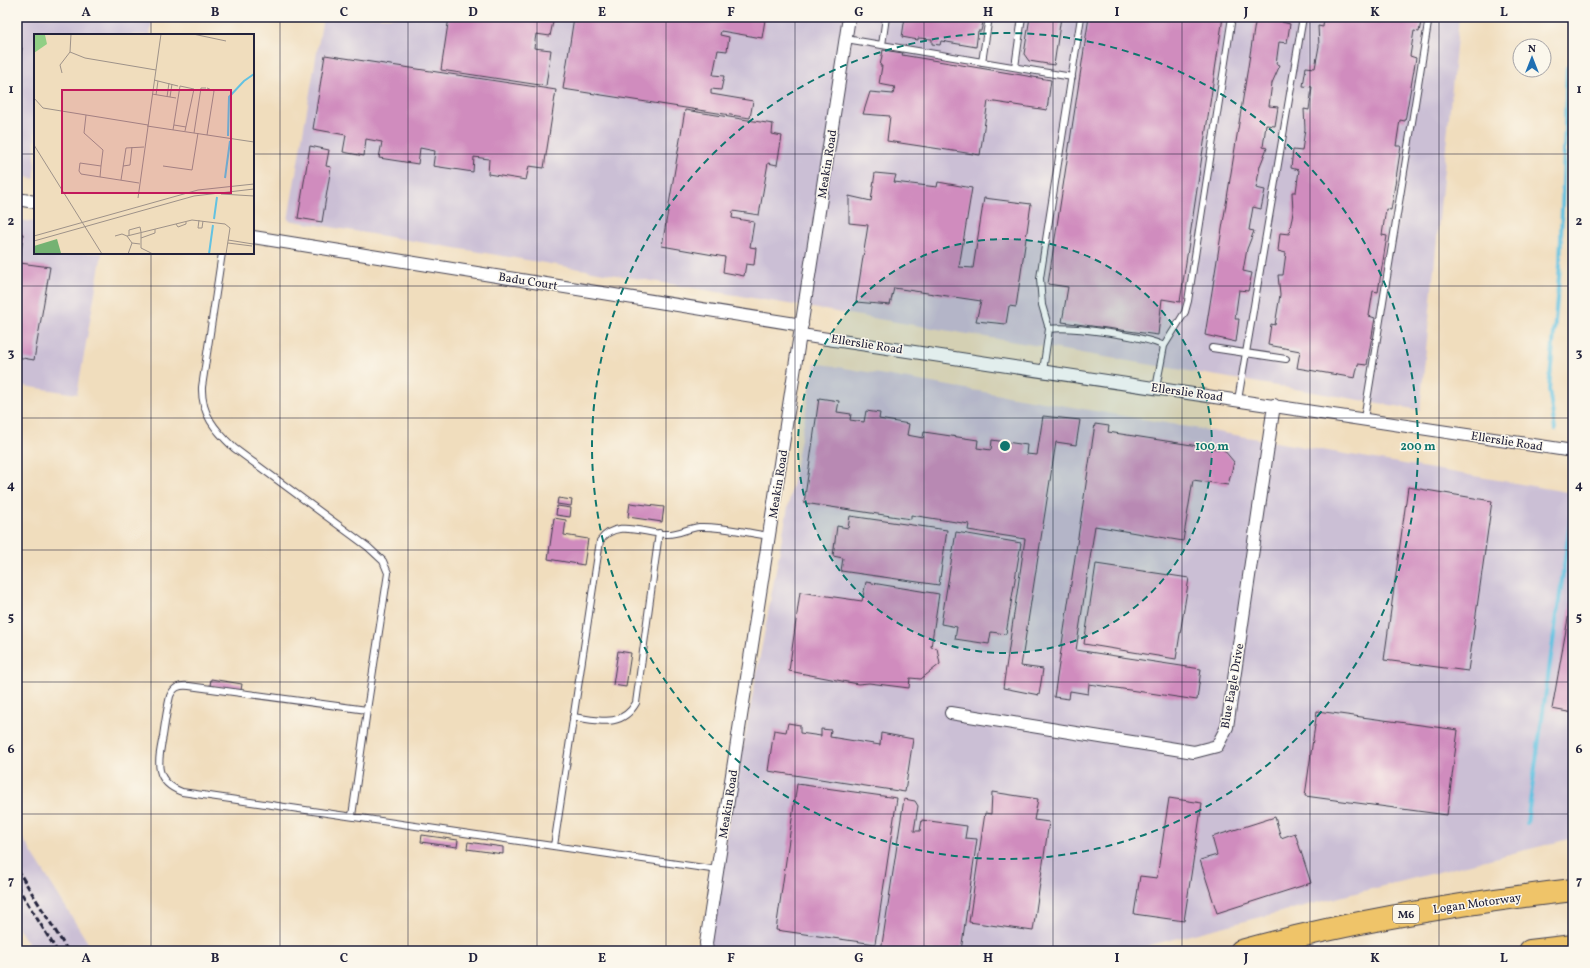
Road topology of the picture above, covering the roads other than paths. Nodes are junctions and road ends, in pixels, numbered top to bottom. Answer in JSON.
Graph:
{"nodes":[{"id":1,"x":849,"y":17,"type":"edge"},
{"id":2,"x":886,"y":17,"type":"edge"},
{"id":3,"x":989,"y":17,"type":"edge"},
{"id":4,"x":1022,"y":17,"type":"edge"},
{"id":5,"x":1081,"y":17,"type":"edge"},
{"id":6,"x":1232,"y":17,"type":"edge"},
{"id":7,"x":1303,"y":17,"type":"edge"},
{"id":8,"x":1428,"y":17,"type":"edge"},
{"id":9,"x":846,"y":39,"type":"junction"},
{"id":10,"x":882,"y":45,"type":"junction"},
{"id":11,"x":982,"y":62,"type":"junction"},
{"id":12,"x":1014,"y":67,"type":"junction"},
{"id":13,"x":1072,"y":77,"type":"junction"},
{"id":14,"x":17,"y":199,"type":"edge"},
{"id":15,"x":34,"y":202,"type":"edge"},
{"id":16,"x":254,"y":237,"type":"edge"},
{"id":17,"x":222,"y":254,"type":"edge"},
{"id":18,"x":1049,"y":329,"type":"junction"},
{"id":19,"x":802,"y":330,"type":"junction"},
{"id":20,"x":1164,"y":346,"type":"junction"},
{"id":21,"x":1212,"y":348,"type":"dead end"},
{"id":22,"x":1246,"y":353,"type":"junction"},
{"id":23,"x":1286,"y":359,"type":"dead end"},
{"id":24,"x":1043,"y":371,"type":"junction"},
{"id":25,"x":1156,"y":388,"type":"junction"},
{"id":26,"x":1238,"y":400,"type":"junction"},
{"id":27,"x":1274,"y":405,"type":"junction"},
{"id":28,"x":1364,"y":419,"type":"junction"},
{"id":29,"x":1573,"y":451,"type":"edge"},
{"id":30,"x":659,"y":534,"type":"junction"},
{"id":31,"x":770,"y":536,"type":"junction"},
{"id":32,"x":367,"y":710,"type":"junction"},
{"id":33,"x":951,"y":713,"type":"dead end"},
{"id":34,"x":573,"y":716,"type":"junction"},
{"id":35,"x":352,"y":816,"type":"junction"},
{"id":36,"x":554,"y":846,"type":"junction"},
{"id":37,"x":718,"y":870,"type":"junction"},
{"id":38,"x":1573,"y":890,"type":"edge"},
{"id":39,"x":1573,"y":946,"type":"edge"},
{"id":40,"x":707,"y":951,"type":"edge"},
{"id":41,"x":1241,"y":951,"type":"edge"},
{"id":42,"x":1530,"y":951,"type":"edge"}],
"edges":[{"from":1,"to":9,"type":"street","name":"Meakin Road"},
{"from":2,"to":10,"type":"lane"},
{"from":3,"to":11,"type":"lane"},
{"from":4,"to":12,"type":"lane"},
{"from":5,"to":13,"type":"lane"},
{"from":6,"to":20,"type":"lane"},
{"from":7,"to":22,"type":"lane"},
{"from":8,"to":28,"type":"lane"},
{"from":9,"to":10,"type":"lane"},
{"from":9,"to":19,"type":"street","name":"Meakin Road"},
{"from":10,"to":11,"type":"lane"},
{"from":11,"to":12,"type":"lane"},
{"from":12,"to":13,"type":"lane"},
{"from":13,"to":18,"type":"lane"},
{"from":14,"to":15,"type":"street"},
{"from":16,"to":19,"type":"street","name":"Badu Court"},
{"from":17,"to":32,"type":"lane"},
{"from":18,"to":20,"type":"lane"},
{"from":18,"to":24,"type":"lane"},
{"from":19,"to":24,"type":"street","name":"Ellerslie Road"},
{"from":19,"to":31,"type":"street","name":"Meakin Road"},
{"from":20,"to":25,"type":"lane"},
{"from":21,"to":22,"type":"lane"},
{"from":22,"to":23,"type":"lane"},
{"from":22,"to":26,"type":"lane"},
{"from":24,"to":25,"type":"street","name":"Ellerslie Road"},
{"from":25,"to":26,"type":"street","name":"Ellerslie Road"},
{"from":26,"to":27,"type":"street","name":"Ellerslie Road"},
{"from":27,"to":28,"type":"street","name":"Ellerslie Road"},
{"from":27,"to":33,"type":"street","name":"Blue Eagle Drive"},
{"from":28,"to":29,"type":"street","name":"Ellerslie Road"},
{"from":30,"to":31,"type":"lane"},
{"from":30,"to":34,"type":"lane"},
{"from":30,"to":34,"type":"lane"},
{"from":31,"to":37,"type":"street","name":"Meakin Road"},
{"from":32,"to":35,"type":"lane"},
{"from":32,"to":35,"type":"lane"},
{"from":34,"to":36,"type":"lane"},
{"from":35,"to":36,"type":"lane"},
{"from":36,"to":37,"type":"lane"},
{"from":37,"to":40,"type":"street","name":"Meakin Road"},
{"from":38,"to":41,"type":"highway","name":"Logan Motorway","number":"M6"},
{"from":39,"to":42,"type":"highway"}]}
